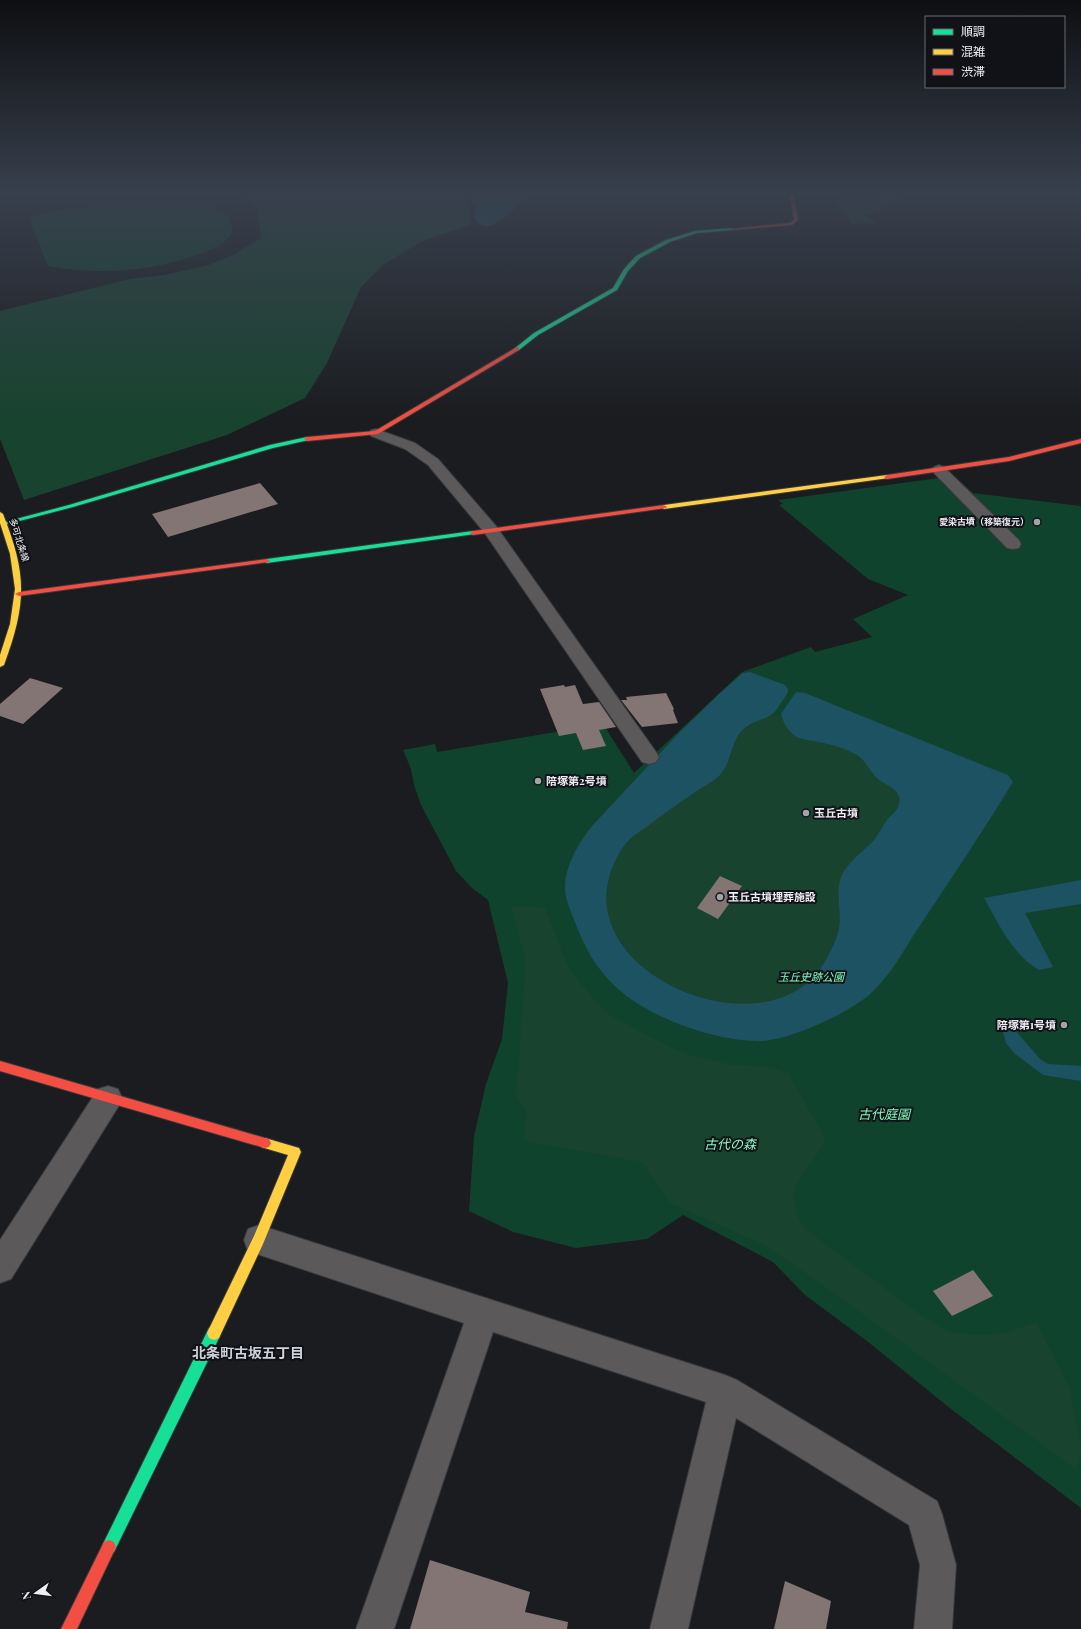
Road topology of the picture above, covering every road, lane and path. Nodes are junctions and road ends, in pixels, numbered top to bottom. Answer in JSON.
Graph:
{"nodes":[{"id":1,"x":629,"y":267,"type":"edge"},
{"id":2,"x":376,"y":433,"type":"junction"},
{"id":3,"x":1081,"y":441,"type":"edge"},
{"id":4,"x":939,"y":470,"type":"junction"},
{"id":5,"x":2,"y":523,"type":"edge"},
{"id":6,"x":490,"y":529,"type":"junction"},
{"id":7,"x":1012,"y":544,"type":"dead end"},
{"id":8,"x":19,"y":594,"type":"junction"},
{"id":9,"x":0,"y":665,"type":"edge"},
{"id":10,"x":649,"y":757,"type":"dead end"},
{"id":11,"x":0,"y":1066,"type":"edge"},
{"id":12,"x":108,"y":1098,"type":"junction"},
{"id":13,"x":259,"y":1240,"type":"junction"},
{"id":14,"x":0,"y":1268,"type":"edge"},
{"id":15,"x":483,"y":1314,"type":"junction"},
{"id":16,"x":725,"y":1392,"type":"junction"},
{"id":17,"x":69,"y":1629,"type":"edge"},
{"id":18,"x":375,"y":1629,"type":"edge"},
{"id":19,"x":669,"y":1629,"type":"edge"},
{"id":20,"x":933,"y":1629,"type":"edge"}],
"edges":[{"from":1,"to":2,"type":"street"},
{"from":2,"to":5,"type":"street"},
{"from":2,"to":6,"type":"street"},
{"from":3,"to":4,"type":"street"},
{"from":4,"to":6,"type":"street"},
{"from":4,"to":7,"type":"street"},
{"from":5,"to":8,"type":"street","name":"多可北条線"},
{"from":6,"to":8,"type":"street"},
{"from":6,"to":10,"type":"street"},
{"from":8,"to":9,"type":"street","name":"多可北条線"},
{"from":11,"to":12,"type":"street"},
{"from":12,"to":13,"type":"street"},
{"from":12,"to":14,"type":"street"},
{"from":13,"to":15,"type":"street"},
{"from":13,"to":17,"type":"street"},
{"from":15,"to":16,"type":"street"},
{"from":15,"to":18,"type":"street"},
{"from":16,"to":19,"type":"street"},
{"from":16,"to":20,"type":"street"}]}
